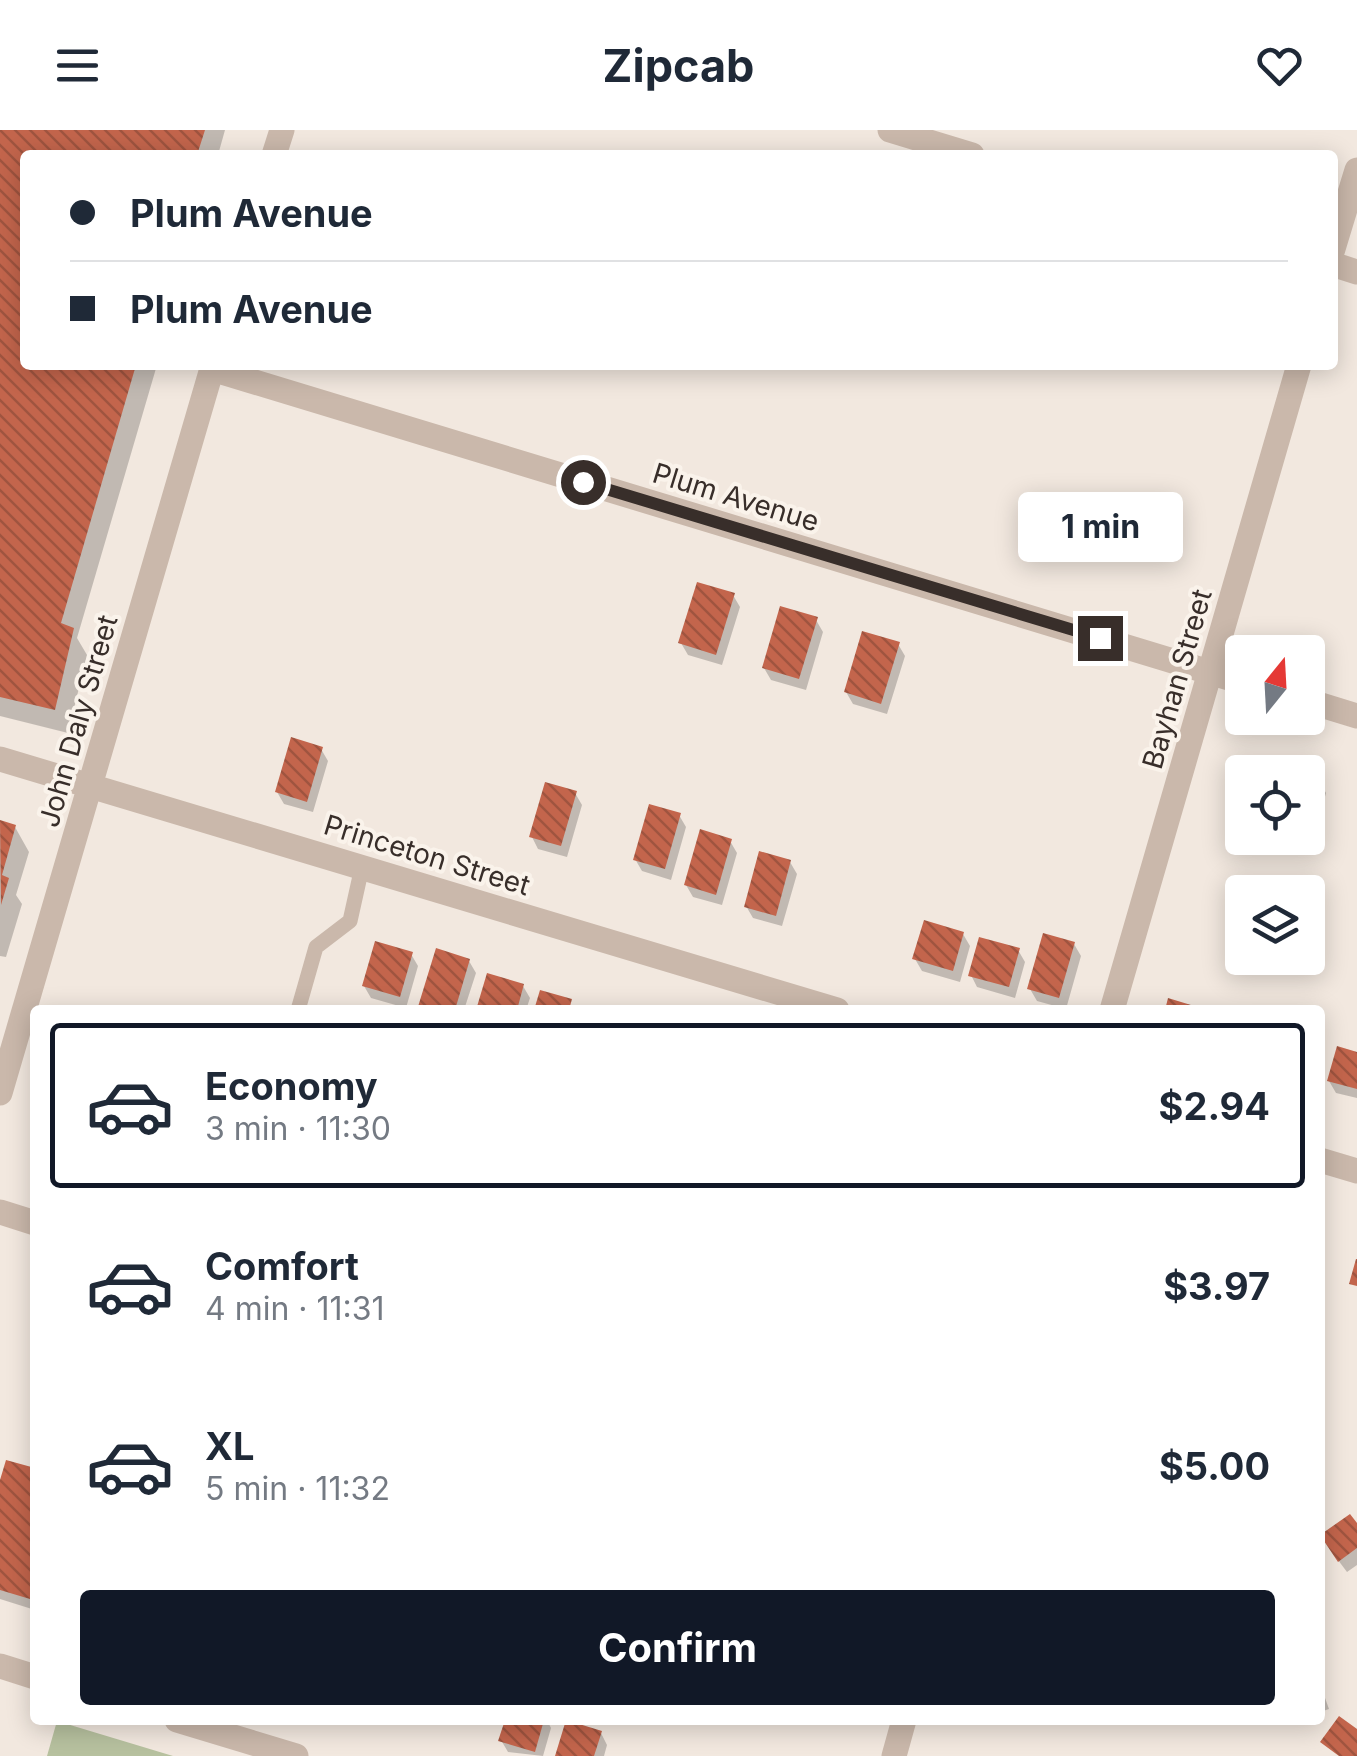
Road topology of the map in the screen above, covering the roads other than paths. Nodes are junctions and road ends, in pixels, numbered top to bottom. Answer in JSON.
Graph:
{"nodes":[{"id":1,"x":890,"y":130,"type":"edge"},
{"id":2,"x":956,"y":150,"type":"edge"},
{"id":3,"x":1357,"y":170,"type":"edge"},
{"id":4,"x":1338,"y":232,"type":"edge"},
{"id":5,"x":212,"y":370,"type":"edge"},
{"id":6,"x":223,"y":370,"type":"edge"},
{"id":7,"x":1299,"y":370,"type":"edge"},
{"id":8,"x":1210,"y":672,"type":"junction"},
{"id":9,"x":1225,"y":677,"type":"edge"},
{"id":10,"x":1325,"y":706,"type":"edge"},
{"id":11,"x":1357,"y":716,"type":"edge"},
{"id":12,"x":0,"y":758,"type":"edge"},
{"id":13,"x":91,"y":786,"type":"junction"},
{"id":14,"x":362,"y":867,"type":"junction"},
{"id":15,"x":299,"y":1005,"type":"edge"},
{"id":16,"x":820,"y":1005,"type":"edge"},
{"id":17,"x":1113,"y":1005,"type":"edge"},
{"id":18,"x":0,"y":1094,"type":"edge"},
{"id":19,"x":1325,"y":1161,"type":"edge"},
{"id":20,"x":1357,"y":1171,"type":"edge"},
{"id":21,"x":0,"y":1212,"type":"edge"},
{"id":22,"x":30,"y":1221,"type":"edge"},
{"id":23,"x":0,"y":1666,"type":"edge"},
{"id":24,"x":30,"y":1675,"type":"edge"},
{"id":25,"x":194,"y":1725,"type":"edge"},
{"id":26,"x":903,"y":1725,"type":"edge"},
{"id":27,"x":296,"y":1756,"type":"edge"},
{"id":28,"x":894,"y":1756,"type":"edge"}],
"edges":[{"from":1,"to":2,"type":"street"},
{"from":3,"to":4,"type":"street"},
{"from":5,"to":13,"type":"street","name":"John Daly Street"},
{"from":6,"to":8,"type":"street","name":"Plum Avenue"},
{"from":7,"to":8,"type":"street","name":"Bayhan Street"},
{"from":8,"to":9,"type":"street","name":"Plum Avenue"},
{"from":8,"to":17,"type":"street","name":"Bayhan Street"},
{"from":10,"to":11,"type":"street"},
{"from":12,"to":13,"type":"street","name":"Princeton Street"},
{"from":13,"to":14,"type":"street","name":"Princeton Street"},
{"from":13,"to":18,"type":"street","name":"John Daly Street"},
{"from":14,"to":15,"type":"lane"},
{"from":14,"to":16,"type":"street","name":"Princeton Street"},
{"from":19,"to":20,"type":"street"},
{"from":21,"to":22,"type":"street"},
{"from":23,"to":24,"type":"street"},
{"from":25,"to":27,"type":"street"},
{"from":26,"to":28,"type":"street"}]}
